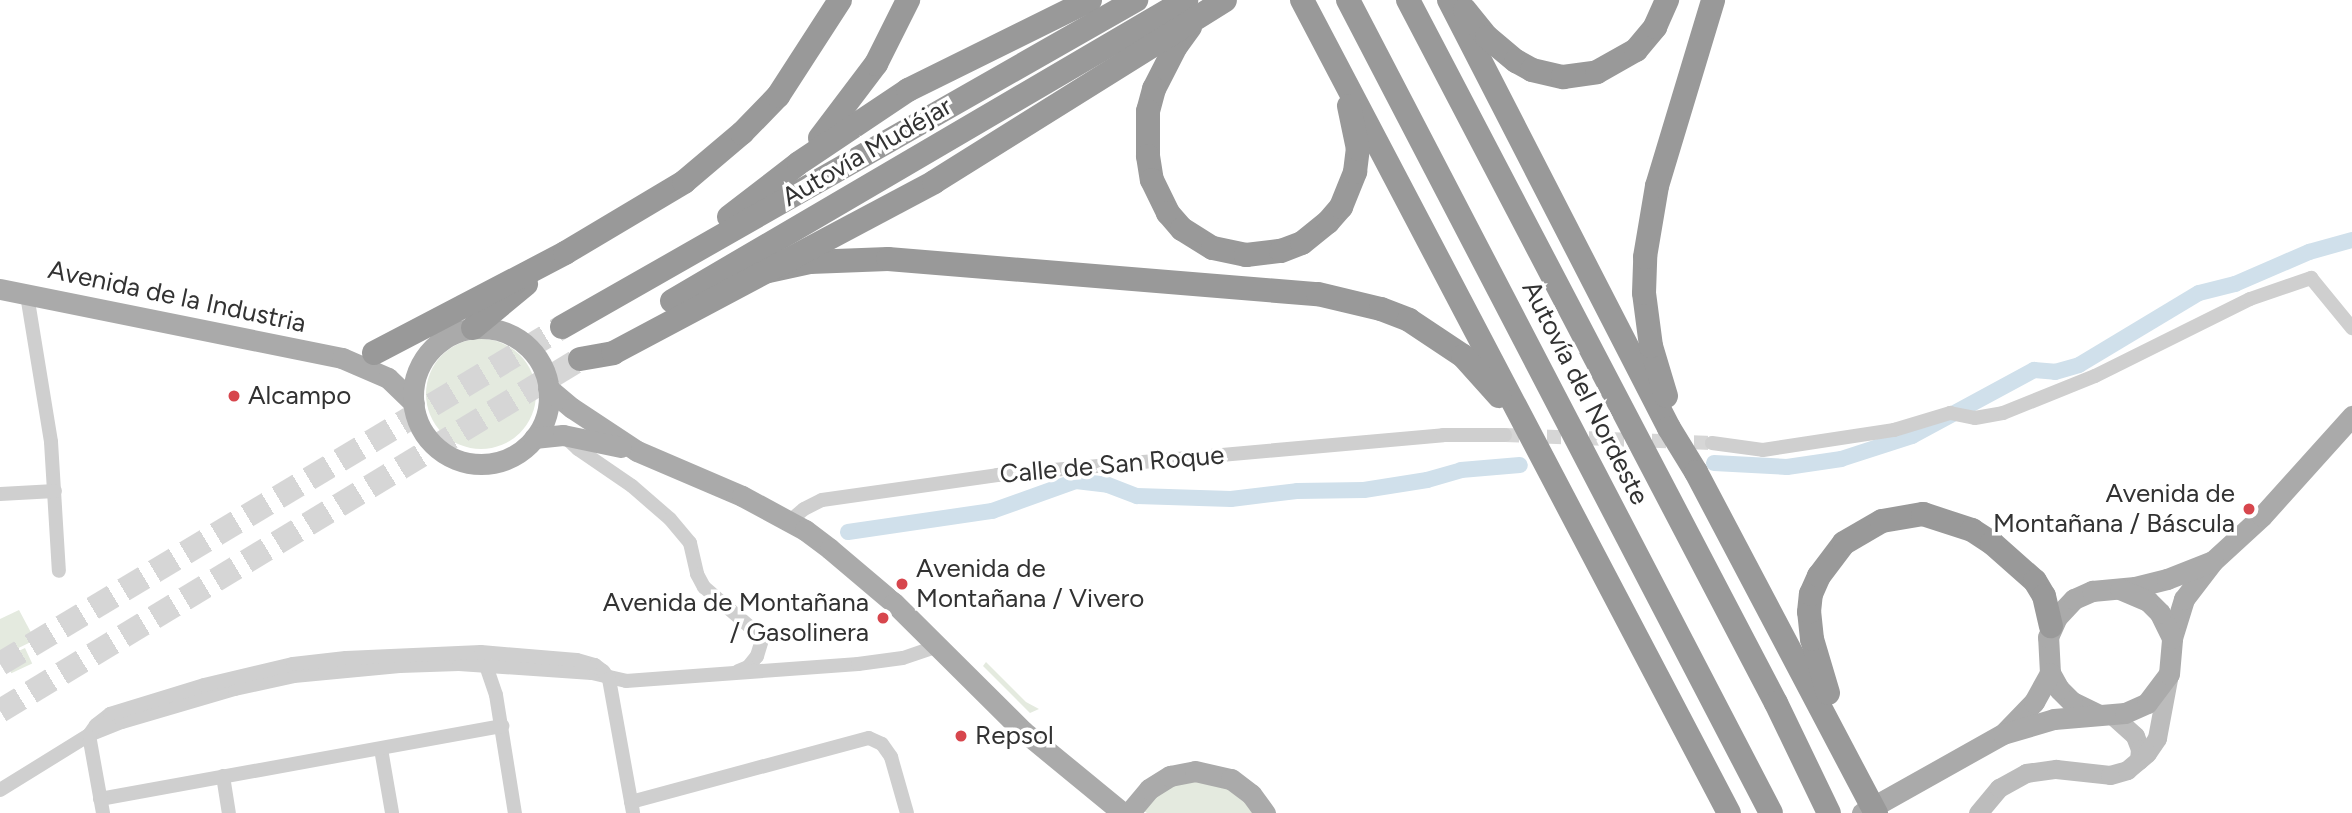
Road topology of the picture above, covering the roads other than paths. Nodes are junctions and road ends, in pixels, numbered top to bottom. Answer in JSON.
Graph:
{"nodes":[{"id":1,"x":840,"y":0,"type":"edge"},
{"id":2,"x":908,"y":0,"type":"edge"},
{"id":3,"x":1090,"y":0,"type":"edge"},
{"id":4,"x":1136,"y":0,"type":"edge"},
{"id":5,"x":1225,"y":0,"type":"edge"},
{"id":6,"x":1348,"y":0,"type":"edge"},
{"id":7,"x":1408,"y":0,"type":"edge"},
{"id":8,"x":1448,"y":0,"type":"edge"},
{"id":9,"x":1458,"y":0,"type":"edge"},
{"id":10,"x":1667,"y":0,"type":"edge"},
{"id":11,"x":1713,"y":0,"type":"edge"},
{"id":12,"x":1303,"y":2,"type":"edge"},
{"id":13,"x":1192,"y":8,"type":"edge"},
{"id":14,"x":1336,"y":61,"type":"junction"},
{"id":15,"x":799,"y":163,"type":"junction"},
{"id":16,"x":565,"y":253,"type":"junction"},
{"id":17,"x":759,"y":273,"type":"junction"},
{"id":18,"x":0,"y":289,"type":"edge"},
{"id":19,"x":27,"y":295,"type":"junction"},
{"id":20,"x":473,"y":328,"type":"junction"},
{"id":21,"x":2352,"y":328,"type":"edge"},
{"id":22,"x":439,"y":342,"type":"junction"},
{"id":23,"x":374,"y":353,"type":"junction"},
{"id":24,"x":342,"y":358,"type":"junction"},
{"id":25,"x":548,"y":388,"type":"junction"},
{"id":26,"x":414,"y":402,"type":"junction"},
{"id":27,"x":2352,"y":416,"type":"edge"},
{"id":28,"x":563,"y":435,"type":"junction"},
{"id":29,"x":1506,"y":435,"type":"tunnel mouth"},
{"id":30,"x":534,"y":438,"type":"junction"},
{"id":31,"x":1712,"y":443,"type":"tunnel mouth"},
{"id":32,"x":638,"y":451,"type":"junction"},
{"id":33,"x":1696,"y":472,"type":"junction"},
{"id":34,"x":1552,"y":477,"type":"junction"},
{"id":35,"x":55,"y":491,"type":"junction"},
{"id":36,"x":0,"y":494,"type":"edge"},
{"id":37,"x":790,"y":521,"type":"junction"},
{"id":38,"x":2213,"y":561,"type":"junction"},
{"id":39,"x":59,"y":570,"type":"dead end"},
{"id":40,"x":2120,"y":589,"type":"junction"},
{"id":41,"x":2051,"y":626,"type":"junction"},
{"id":42,"x":2172,"y":638,"type":"junction"},
{"id":43,"x":937,"y":646,"type":"junction"},
{"id":44,"x":484,"y":658,"type":"junction"},
{"id":45,"x":510,"y":667,"type":"junction"},
{"id":46,"x":738,"y":671,"type":"junction"},
{"id":47,"x":2050,"y":673,"type":"junction"},
{"id":48,"x":2169,"y":674,"type":"junction"},
{"id":49,"x":609,"y":679,"type":"junction"},
{"id":50,"x":496,"y":695,"type":"junction"},
{"id":51,"x":2106,"y":715,"type":"junction"},
{"id":52,"x":502,"y":726,"type":"junction"},
{"id":53,"x":2003,"y":734,"type":"junction"},
{"id":54,"x":89,"y":735,"type":"junction"},
{"id":55,"x":381,"y":749,"type":"junction"},
{"id":56,"x":2139,"y":760,"type":"junction"},
{"id":57,"x":223,"y":776,"type":"junction"},
{"id":58,"x":1859,"y":778,"type":"junction"},
{"id":59,"x":0,"y":790,"type":"edge"},
{"id":60,"x":102,"y":806,"type":"edge"},
{"id":61,"x":632,"y":808,"type":"edge"},
{"id":62,"x":229,"y":813,"type":"edge"},
{"id":63,"x":393,"y":813,"type":"edge"},
{"id":64,"x":515,"y":813,"type":"edge"},
{"id":65,"x":908,"y":813,"type":"edge"},
{"id":66,"x":1123,"y":813,"type":"edge"},
{"id":67,"x":1129,"y":813,"type":"edge"},
{"id":68,"x":1265,"y":813,"type":"edge"},
{"id":69,"x":1729,"y":813,"type":"edge"},
{"id":70,"x":1771,"y":813,"type":"edge"},
{"id":71,"x":1829,"y":813,"type":"edge"},
{"id":72,"x":1862,"y":813,"type":"edge"},
{"id":73,"x":1877,"y":813,"type":"edge"},
{"id":74,"x":1978,"y":813,"type":"edge"}],
"edges":[{"from":1,"to":16,"type":"highway"},
{"from":2,"to":15,"type":"highway"},
{"from":3,"to":15,"type":"highway"},
{"from":4,"to":15,"type":"highway","name":"Autovía Mudéjar"},
{"from":5,"to":13,"type":"highway"},
{"from":6,"to":70,"type":"highway","name":"Autovía del Nordeste"},
{"from":7,"to":71,"type":"highway","name":"Autovía del Nordeste"},
{"from":8,"to":33,"type":"highway"},
{"from":9,"to":10,"type":"highway"},
{"from":11,"to":33,"type":"highway"},
{"from":12,"to":14,"type":"highway"},
{"from":13,"to":14,"type":"highway"},
{"from":13,"to":17,"type":"highway"},
{"from":13,"to":17,"type":"highway","name":"Autovía Mudéjar"},
{"from":14,"to":34,"type":"highway"},
{"from":16,"to":20,"type":"highway"},
{"from":16,"to":23,"type":"highway"},
{"from":17,"to":34,"type":"highway"},
{"from":18,"to":19,"type":"main road","name":"Avenida de la Industria"},
{"from":19,"to":24,"type":"main road","name":"Avenida de la Industria"},
{"from":19,"to":35,"type":"street"},
{"from":20,"to":22,"type":"main road"},
{"from":20,"to":25,"type":"main road"},
{"from":21,"to":31,"type":"street"},
{"from":22,"to":23,"type":"main road","name":"Avenida de la Industria"},
{"from":22,"to":26,"type":"main road"},
{"from":23,"to":24,"type":"main road","name":"Avenida de la Industria"},
{"from":24,"to":26,"type":"main road","name":"Avenida de la Industria"},
{"from":25,"to":30,"type":"main road"},
{"from":25,"to":32,"type":"main road"},
{"from":26,"to":30,"type":"main road"},
{"from":27,"to":38,"type":"main road"},
{"from":28,"to":30,"type":"main road"},
{"from":28,"to":32,"type":"main road"},
{"from":28,"to":46,"type":"street"},
{"from":29,"to":37,"type":"street","name":"Calle de San Roque"},
{"from":32,"to":37,"type":"main road"},
{"from":33,"to":58,"type":"highway"},
{"from":34,"to":69,"type":"highway"},
{"from":35,"to":36,"type":"street"},
{"from":35,"to":39,"type":"street"},
{"from":37,"to":43,"type":"main road"},
{"from":38,"to":40,"type":"main road"},
{"from":38,"to":42,"type":"main road"},
{"from":40,"to":41,"type":"main road"},
{"from":40,"to":42,"type":"main road"},
{"from":41,"to":47,"type":"main road"},
{"from":41,"to":58,"type":"highway"},
{"from":42,"to":48,"type":"main road"},
{"from":43,"to":46,"type":"street"},
{"from":43,"to":66,"type":"main road"},
{"from":44,"to":45,"type":"street"},
{"from":44,"to":49,"type":"street"},
{"from":44,"to":50,"type":"street"},
{"from":44,"to":54,"type":"street"},
{"from":45,"to":49,"type":"street"},
{"from":45,"to":50,"type":"street"},
{"from":46,"to":49,"type":"street"},
{"from":47,"to":51,"type":"main road"},
{"from":47,"to":53,"type":"main road"},
{"from":48,"to":51,"type":"main road"},
{"from":48,"to":56,"type":"main road"},
{"from":49,"to":61,"type":"street"},
{"from":50,"to":52,"type":"street"},
{"from":51,"to":53,"type":"main road"},
{"from":51,"to":56,"type":"main road"},
{"from":52,"to":55,"type":"street"},
{"from":52,"to":64,"type":"street"},
{"from":53,"to":72,"type":"main road"},
{"from":54,"to":59,"type":"street"},
{"from":54,"to":60,"type":"street"},
{"from":55,"to":57,"type":"street"},
{"from":55,"to":63,"type":"street"},
{"from":56,"to":74,"type":"main road"},
{"from":57,"to":60,"type":"street"},
{"from":57,"to":62,"type":"street"},
{"from":58,"to":73,"type":"highway"},
{"from":61,"to":65,"type":"street"},
{"from":67,"to":68,"type":"main road"}]}
